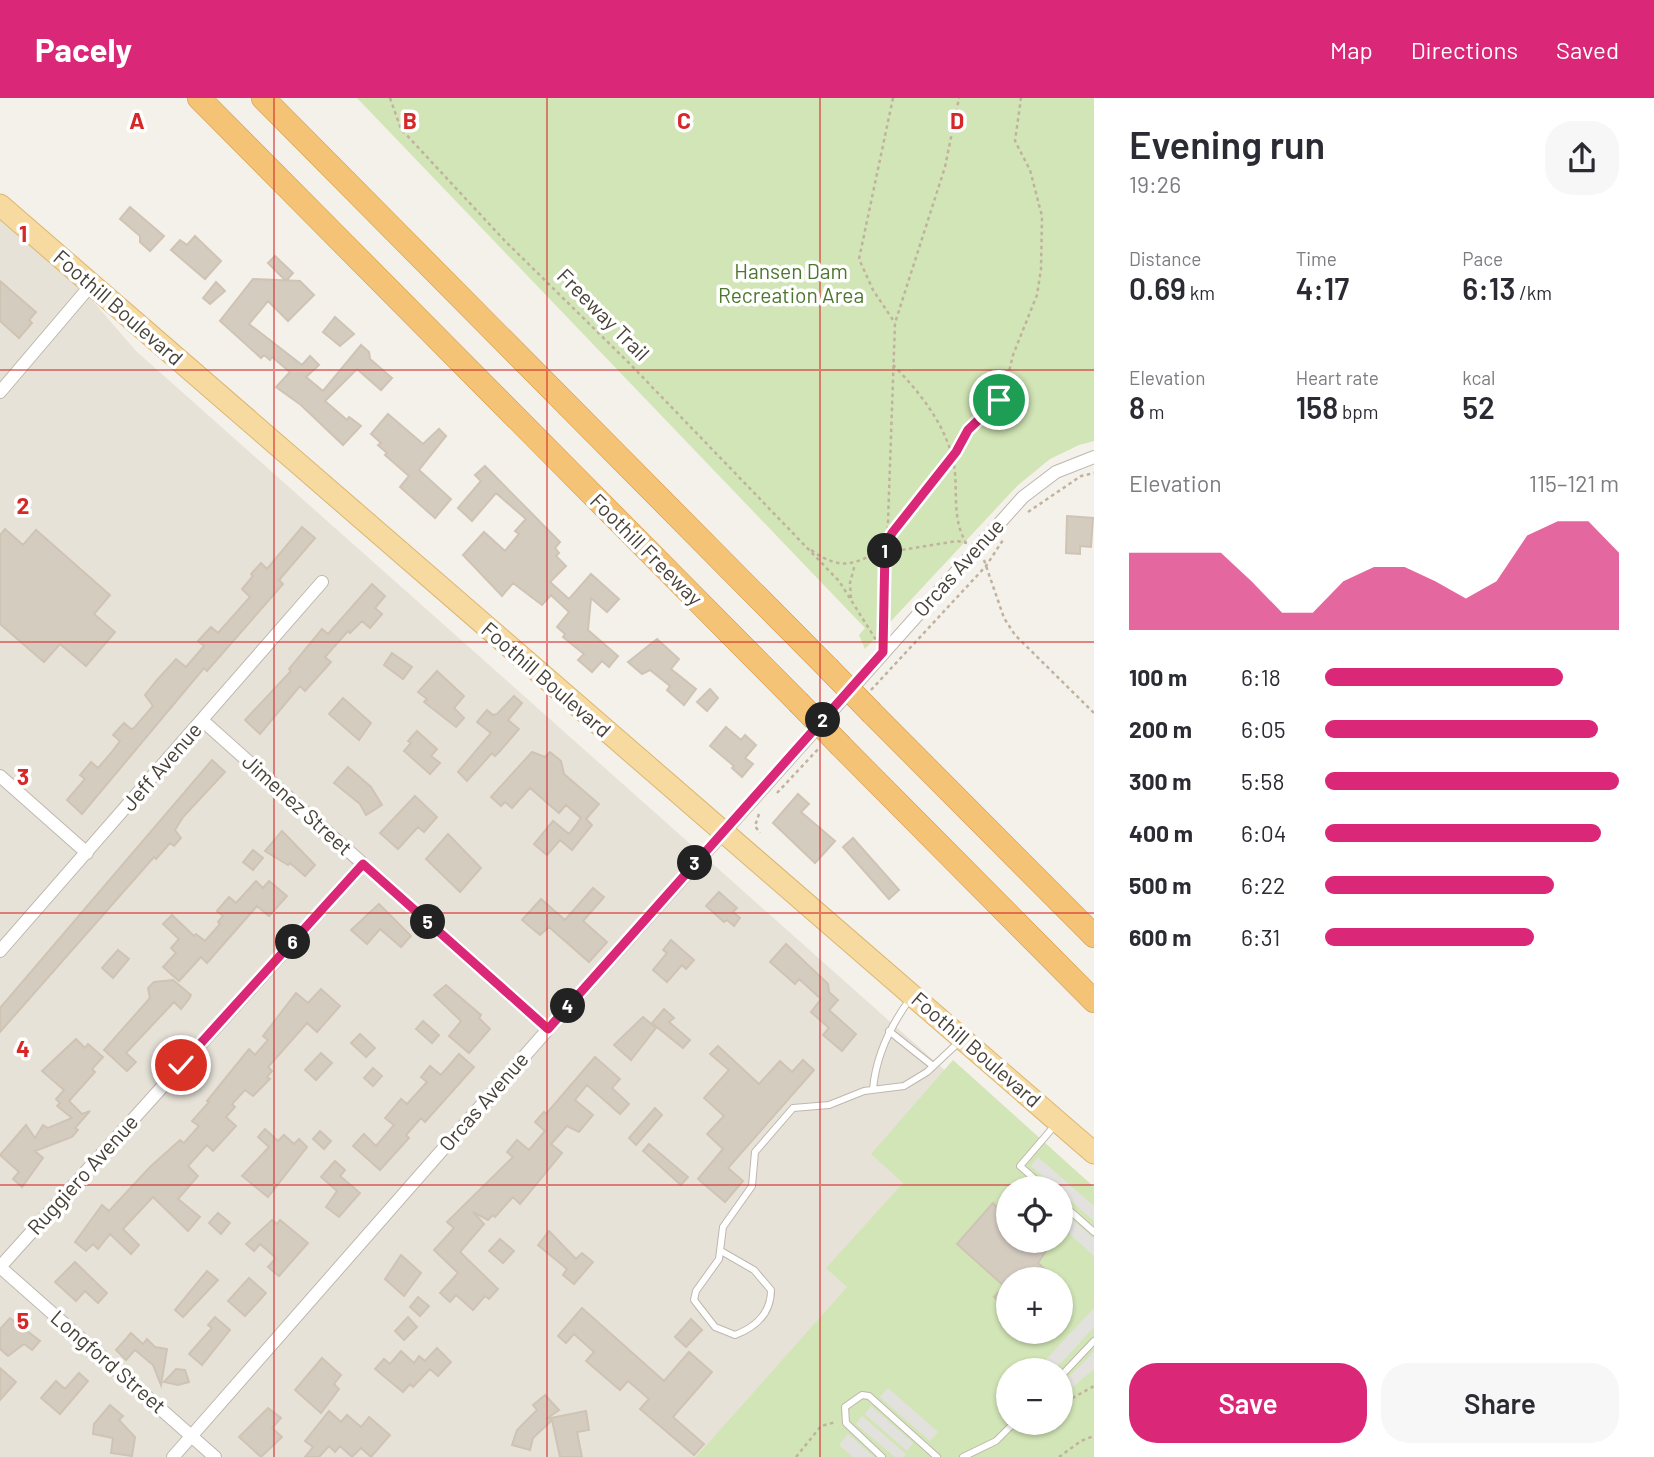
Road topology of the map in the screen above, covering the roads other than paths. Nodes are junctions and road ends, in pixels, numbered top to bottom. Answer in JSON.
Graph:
{"nodes":[{"id":1,"x":199,"y":98,"type":"edge"},
{"id":2,"x":263,"y":98,"type":"edge"},
{"id":3,"x":0,"y":205,"type":"edge"},
{"id":4,"x":91,"y":285,"type":"junction"},
{"id":5,"x":0,"y":392,"type":"edge"},
{"id":6,"x":1094,"y":457,"type":"edge"},
{"id":7,"x":322,"y":582,"type":"dead end"},
{"id":8,"x":203,"y":721,"type":"junction"},
{"id":9,"x":0,"y":776,"type":"edge"},
{"id":10,"x":722,"y":833,"type":"junction"},
{"id":11,"x":87,"y":853,"type":"junction"},
{"id":12,"x":363,"y":864,"type":"junction"},
{"id":13,"x":1094,"y":936,"type":"edge"},
{"id":14,"x":0,"y":951,"type":"edge"},
{"id":15,"x":913,"y":994,"type":"junction"},
{"id":16,"x":1094,"y":1001,"type":"edge"},
{"id":17,"x":548,"y":1029,"type":"junction"},
{"id":18,"x":889,"y":1031,"type":"junction"},
{"id":19,"x":963,"y":1038,"type":"junction"},
{"id":20,"x":933,"y":1066,"type":"junction"},
{"id":21,"x":873,"y":1089,"type":"junction"},
{"id":22,"x":1058,"y":1122,"type":"junction"},
{"id":23,"x":1094,"y":1153,"type":"edge"},
{"id":24,"x":1031,"y":1176,"type":"edge"},
{"id":25,"x":1073,"y":1213,"type":"edge"},
{"id":26,"x":1094,"y":1232,"type":"edge"},
{"id":27,"x":720,"y":1251,"type":"junction"},
{"id":28,"x":0,"y":1267,"type":"edge"},
{"id":29,"x":1094,"y":1341,"type":"edge"},
{"id":30,"x":1073,"y":1363,"type":"edge"},
{"id":31,"x":1002,"y":1435,"type":"edge"},
{"id":32,"x":191,"y":1436,"type":"junction"},
{"id":33,"x":173,"y":1457,"type":"edge"},
{"id":34,"x":215,"y":1457,"type":"edge"},
{"id":35,"x":882,"y":1457,"type":"edge"},
{"id":36,"x":937,"y":1457,"type":"edge"},
{"id":37,"x":963,"y":1457,"type":"edge"}],
"edges":[{"from":1,"to":16,"type":"highway","name":"Foothill Freeway","bridge":true},
{"from":2,"to":13,"type":"highway","bridge":true},
{"from":3,"to":4,"type":"main road","name":"Foothill Boulevard"},
{"from":4,"to":5,"type":"street"},
{"from":4,"to":10,"type":"main road","name":"Foothill Boulevard"},
{"from":6,"to":10,"type":"street","name":"Orcas Avenue"},
{"from":7,"to":8,"type":"street","name":"Jeff Avenue"},
{"from":8,"to":11,"type":"street","name":"Jeff Avenue"},
{"from":8,"to":12,"type":"street","name":"Jimenez Street"},
{"from":9,"to":11,"type":"street"},
{"from":10,"to":15,"type":"main road","name":"Foothill Boulevard"},
{"from":10,"to":17,"type":"street","name":"Orcas Avenue"},
{"from":11,"to":14,"type":"street","name":"Jeff Avenue"},
{"from":12,"to":17,"type":"street","name":"Jimenez Street"},
{"from":12,"to":28,"type":"street","name":"Ruggiero Avenue"},
{"from":15,"to":18,"type":"lane"},
{"from":15,"to":19,"type":"main road","name":"Foothill Boulevard"},
{"from":17,"to":32,"type":"street","name":"Orcas Avenue"},
{"from":18,"to":20,"type":"lane"},
{"from":18,"to":21,"type":"lane"},
{"from":19,"to":20,"type":"lane"},
{"from":19,"to":22,"type":"main road","name":"Foothill Boulevard"},
{"from":20,"to":21,"type":"lane"},
{"from":21,"to":27,"type":"lane"},
{"from":22,"to":23,"type":"main road","name":"Foothill Boulevard"},
{"from":22,"to":24,"type":"lane"},
{"from":25,"to":26,"type":"lane"},
{"from":27,"to":27,"type":"lane"},
{"from":28,"to":32,"type":"street","name":"Longford Street"},
{"from":29,"to":30,"type":"lane"},
{"from":31,"to":37,"type":"lane"},
{"from":32,"to":33,"type":"street","name":"Orcas Avenue"},
{"from":32,"to":34,"type":"street","name":"Longford Street"},
{"from":35,"to":36,"type":"lane"}]}
